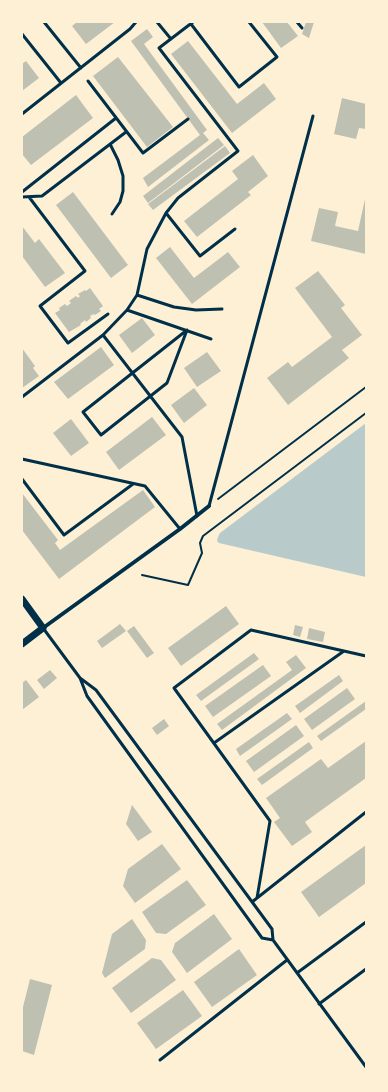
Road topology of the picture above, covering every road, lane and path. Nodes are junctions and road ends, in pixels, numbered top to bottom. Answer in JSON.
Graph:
{"nodes":[{"id":1,"x":44,"y":22,"type":"edge"},
{"id":2,"x":136,"y":22,"type":"edge"},
{"id":3,"x":157,"y":22,"type":"edge"},
{"id":4,"x":249,"y":22,"type":"edge"},
{"id":5,"x":297,"y":22,"type":"edge"},
{"id":6,"x":192,"y":23,"type":"edge"},
{"id":7,"x":302,"y":28,"type":"dead end"},
{"id":8,"x":22,"y":34,"type":"edge"},
{"id":9,"x":171,"y":39,"type":"junction"},
{"id":10,"x":81,"y":68,"type":"junction"},
{"id":11,"x":88,"y":81,"type":"dead end"},
{"id":12,"x":61,"y":83,"type":"junction"},
{"id":13,"x":22,"y":114,"type":"edge"},
{"id":14,"x":313,"y":116,"type":"dead end"},
{"id":15,"x":116,"y":118,"type":"junction"},
{"id":16,"x":188,"y":119,"type":"dead end"},
{"id":17,"x":126,"y":132,"type":"junction"},
{"id":18,"x":110,"y":144,"type":"junction"},
{"id":19,"x":22,"y":192,"type":"edge"},
{"id":20,"x":22,"y":197,"type":"edge"},
{"id":21,"x":29,"y":197,"type":"junction"},
{"id":22,"x":166,"y":213,"type":"junction"},
{"id":23,"x":112,"y":214,"type":"dead end"},
{"id":24,"x":235,"y":229,"type":"dead end"},
{"id":25,"x":137,"y":295,"type":"junction"},
{"id":26,"x":222,"y":309,"type":"dead end"},
{"id":27,"x":127,"y":310,"type":"junction"},
{"id":28,"x":108,"y":314,"type":"dead end"},
{"id":29,"x":187,"y":330,"type":"junction"},
{"id":30,"x":103,"y":335,"type":"junction"},
{"id":31,"x":211,"y":338,"type":"dead end"},
{"id":32,"x":133,"y":374,"type":"junction"},
{"id":33,"x":366,"y":387,"type":"edge"},
{"id":34,"x":150,"y":396,"type":"junction"},
{"id":35,"x":22,"y":397,"type":"edge"},
{"id":36,"x":366,"y":413,"type":"edge"},
{"id":37,"x":22,"y":459,"type":"edge"},
{"id":38,"x":22,"y":479,"type":"edge"},
{"id":39,"x":134,"y":484,"type":"junction"},
{"id":40,"x":209,"y":506,"type":"junction"},
{"id":41,"x":197,"y":516,"type":"junction"},
{"id":42,"x":180,"y":529,"type":"junction"},
{"id":43,"x":142,"y":575,"type":"dead end"},
{"id":44,"x":22,"y":599,"type":"edge"},
{"id":45,"x":43,"y":628,"type":"junction"},
{"id":46,"x":22,"y":644,"type":"edge"},
{"id":47,"x":344,"y":651,"type":"junction"},
{"id":48,"x":366,"y":656,"type":"edge"},
{"id":49,"x":80,"y":678,"type":"junction"},
{"id":50,"x":214,"y":743,"type":"junction"},
{"id":51,"x":366,"y":812,"type":"edge"},
{"id":52,"x":257,"y":898,"type":"junction"},
{"id":53,"x":252,"y":902,"type":"junction"},
{"id":54,"x":366,"y":922,"type":"edge"},
{"id":55,"x":273,"y":940,"type":"junction"},
{"id":56,"x":287,"y":960,"type":"junction"},
{"id":57,"x":366,"y":969,"type":"edge"},
{"id":58,"x":296,"y":973,"type":"junction"},
{"id":59,"x":319,"y":1004,"type":"junction"},
{"id":60,"x":160,"y":1060,"type":"dead end"},
{"id":61,"x":366,"y":1067,"type":"edge"}],
"edges":[{"from":1,"to":10,"type":"lane"},
{"from":2,"to":10,"type":"lane"},
{"from":3,"to":9,"type":"lane"},
{"from":4,"to":6,"type":"lane"},
{"from":5,"to":7,"type":"lane"},
{"from":6,"to":9,"type":"lane"},
{"from":8,"to":12,"type":"lane"},
{"from":9,"to":22,"type":"lane"},
{"from":10,"to":12,"type":"lane"},
{"from":11,"to":15,"type":"lane"},
{"from":12,"to":13,"type":"lane"},
{"from":14,"to":40,"type":"lane"},
{"from":15,"to":17,"type":"lane"},
{"from":15,"to":19,"type":"lane"},
{"from":16,"to":17,"type":"lane"},
{"from":17,"to":18,"type":"lane"},
{"from":18,"to":21,"type":"lane"},
{"from":18,"to":23,"type":"lane"},
{"from":20,"to":21,"type":"lane"},
{"from":21,"to":28,"type":"lane"},
{"from":22,"to":24,"type":"lane"},
{"from":22,"to":25,"type":"lane"},
{"from":25,"to":26,"type":"lane"},
{"from":25,"to":27,"type":"lane"},
{"from":27,"to":29,"type":"lane"},
{"from":27,"to":30,"type":"lane"},
{"from":29,"to":31,"type":"lane"},
{"from":29,"to":32,"type":"lane"},
{"from":29,"to":34,"type":"lane"},
{"from":30,"to":32,"type":"lane"},
{"from":30,"to":35,"type":"lane"},
{"from":32,"to":34,"type":"lane"},
{"from":32,"to":34,"type":"lane"},
{"from":33,"to":40,"type":"path"},
{"from":34,"to":41,"type":"lane"},
{"from":36,"to":43,"type":"path"},
{"from":37,"to":39,"type":"lane"},
{"from":38,"to":39,"type":"lane"},
{"from":39,"to":42,"type":"lane"},
{"from":40,"to":41,"type":"street"},
{"from":41,"to":42,"type":"street"},
{"from":42,"to":45,"type":"street"},
{"from":44,"to":45,"type":"street"},
{"from":45,"to":46,"type":"street"},
{"from":45,"to":49,"type":"lane"},
{"from":47,"to":48,"type":"lane"},
{"from":47,"to":50,"type":"lane"},
{"from":47,"to":50,"type":"lane"},
{"from":49,"to":53,"type":"lane"},
{"from":49,"to":55,"type":"lane"},
{"from":50,"to":52,"type":"lane"},
{"from":51,"to":52,"type":"lane"},
{"from":52,"to":53,"type":"lane"},
{"from":53,"to":55,"type":"lane"},
{"from":54,"to":58,"type":"lane"},
{"from":55,"to":56,"type":"lane"},
{"from":56,"to":58,"type":"lane"},
{"from":56,"to":60,"type":"lane"},
{"from":57,"to":59,"type":"lane"},
{"from":58,"to":59,"type":"lane"},
{"from":59,"to":61,"type":"lane"}]}
